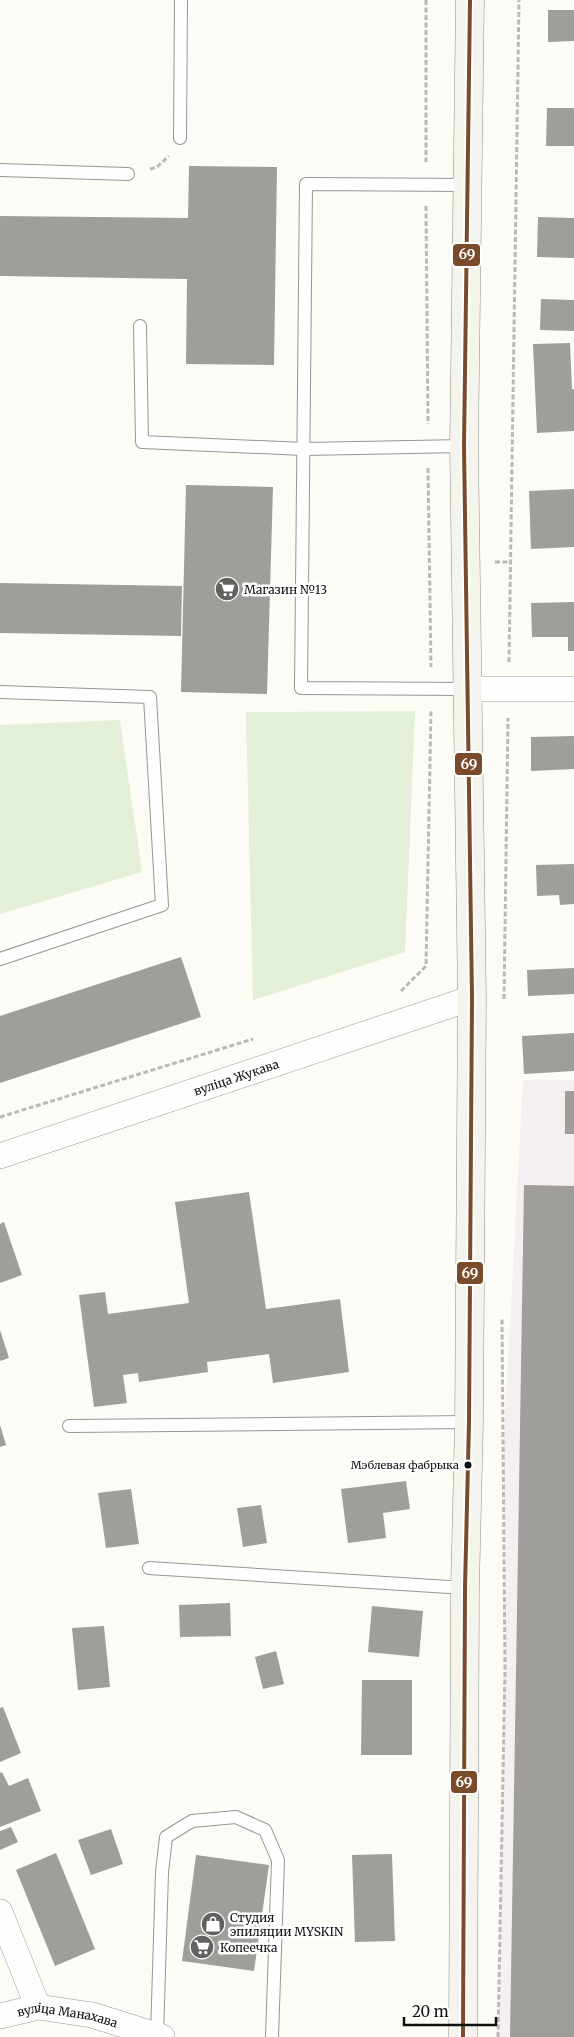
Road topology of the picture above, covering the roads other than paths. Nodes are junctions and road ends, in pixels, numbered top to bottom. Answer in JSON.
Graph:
{"nodes":[{"id":1,"x":181,"y":0,"type":"edge"},
{"id":2,"x":470,"y":0,"type":"edge"},
{"id":3,"x":180,"y":138,"type":"road end"},
{"id":4,"x":0,"y":170,"type":"edge"},
{"id":5,"x":128,"y":174,"type":"road end"},
{"id":6,"x":468,"y":185,"type":"junction"},
{"id":7,"x":140,"y":326,"type":"dead end"},
{"id":8,"x":464,"y":446,"type":"junction"},
{"id":9,"x":304,"y":449,"type":"junction"},
{"id":10,"x":468,"y":690,"type":"junction"},
{"id":11,"x":574,"y":690,"type":"edge"},
{"id":12,"x":0,"y":692,"type":"edge"},
{"id":13,"x":0,"y":959,"type":"edge"},
{"id":14,"x":472,"y":998,"type":"junction"},
{"id":15,"x":0,"y":1156,"type":"edge"},
{"id":16,"x":470,"y":1422,"type":"junction"},
{"id":17,"x":69,"y":1426,"type":"dead end"},
{"id":18,"x":149,"y":1568,"type":"dead end"},
{"id":19,"x":465,"y":1588,"type":"junction"},
{"id":20,"x":0,"y":1912,"type":"edge"},
{"id":21,"x":38,"y":2007,"type":"junction"},
{"id":22,"x":0,"y":2016,"type":"edge"},
{"id":23,"x":160,"y":2036,"type":"edge"},
{"id":24,"x":272,"y":2037,"type":"edge"},
{"id":25,"x":463,"y":2037,"type":"edge"}],
"edges":[{"from":1,"to":3,"type":"lane"},
{"from":2,"to":6,"type":"main road"},
{"from":4,"to":5,"type":"lane"},
{"from":6,"to":8,"type":"main road"},
{"from":6,"to":9,"type":"lane"},
{"from":7,"to":9,"type":"lane"},
{"from":8,"to":9,"type":"lane"},
{"from":8,"to":10,"type":"main road"},
{"from":9,"to":10,"type":"lane"},
{"from":10,"to":11,"type":"street"},
{"from":10,"to":14,"type":"main road"},
{"from":12,"to":13,"type":"lane"},
{"from":14,"to":15,"type":"street","name":"вуліца Жукава"},
{"from":14,"to":16,"type":"main road"},
{"from":16,"to":17,"type":"lane"},
{"from":16,"to":19,"type":"main road"},
{"from":18,"to":19,"type":"lane"},
{"from":19,"to":25,"type":"main road"},
{"from":20,"to":21,"type":"street"},
{"from":21,"to":22,"type":"street","name":"вуліца Манахава"},
{"from":21,"to":23,"type":"street","name":"вуліца Манахава"},
{"from":23,"to":24,"type":"lane"}]}
